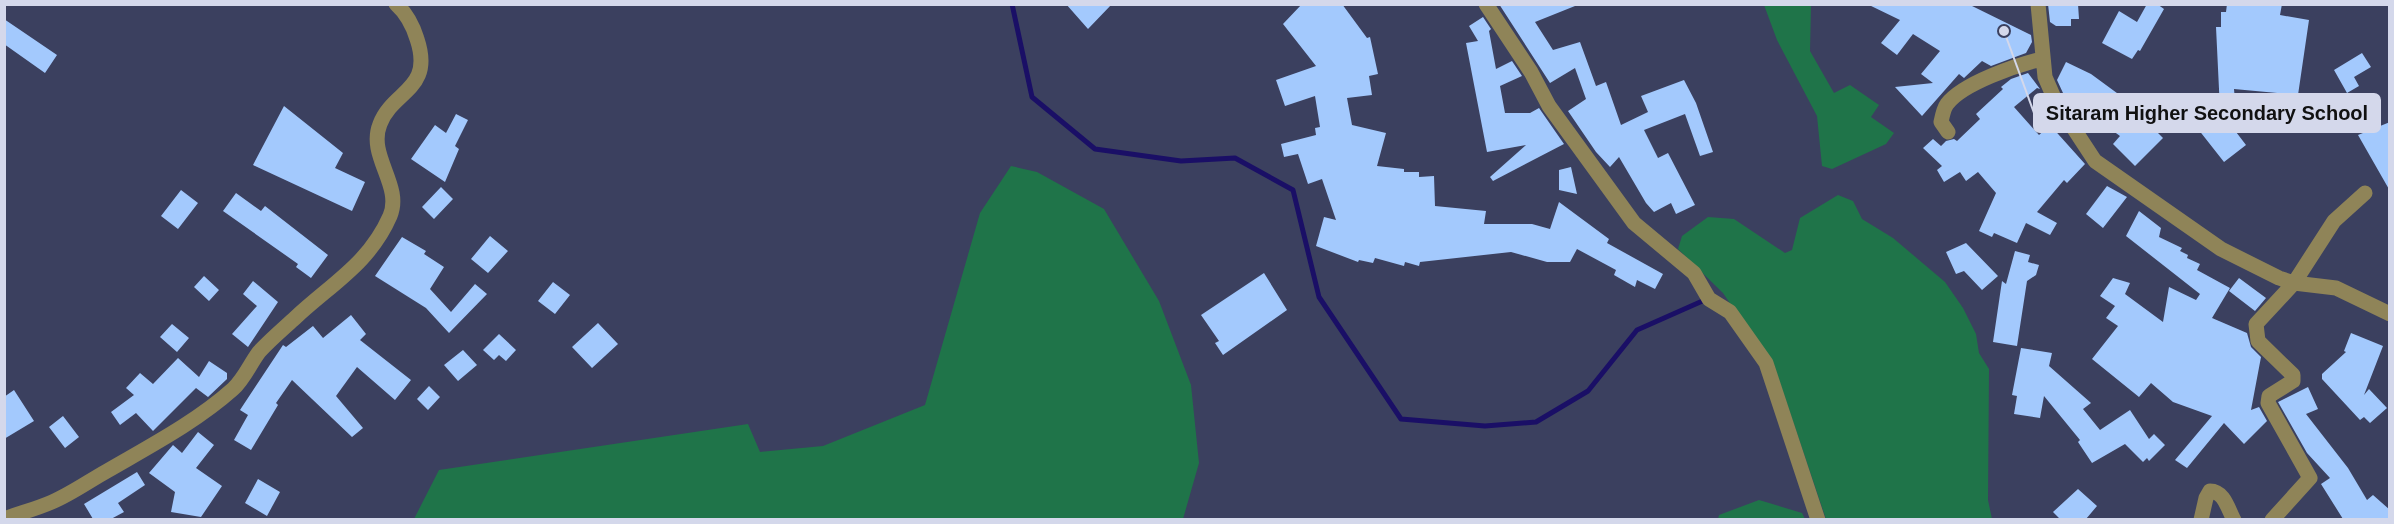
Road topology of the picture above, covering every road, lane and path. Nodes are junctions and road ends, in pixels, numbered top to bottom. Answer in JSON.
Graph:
{"nodes":[{"id":1,"x":396,"y":4,"type":"edge"},
{"id":2,"x":1486,"y":4,"type":"edge"},
{"id":3,"x":2038,"y":4,"type":"edge"},
{"id":4,"x":2042,"y":59,"type":"junction"},
{"id":5,"x":1948,"y":132,"type":"dead end"},
{"id":6,"x":2365,"y":193,"type":"dead end"},
{"id":7,"x":2294,"y":283,"type":"junction"},
{"id":8,"x":2390,"y":314,"type":"edge"},
{"id":9,"x":4,"y":519,"type":"edge"},
{"id":10,"x":1818,"y":519,"type":"edge"},
{"id":11,"x":2201,"y":519,"type":"edge"},
{"id":12,"x":2234,"y":519,"type":"edge"},
{"id":13,"x":2272,"y":519,"type":"edge"}],
"edges":[{"from":1,"to":9,"type":"street"},
{"from":2,"to":10,"type":"street"},
{"from":3,"to":4,"type":"street"},
{"from":4,"to":5,"type":"street"},
{"from":4,"to":7,"type":"street"},
{"from":6,"to":7,"type":"street"},
{"from":7,"to":8,"type":"street"},
{"from":7,"to":13,"type":"street"},
{"from":11,"to":12,"type":"street"}]}
